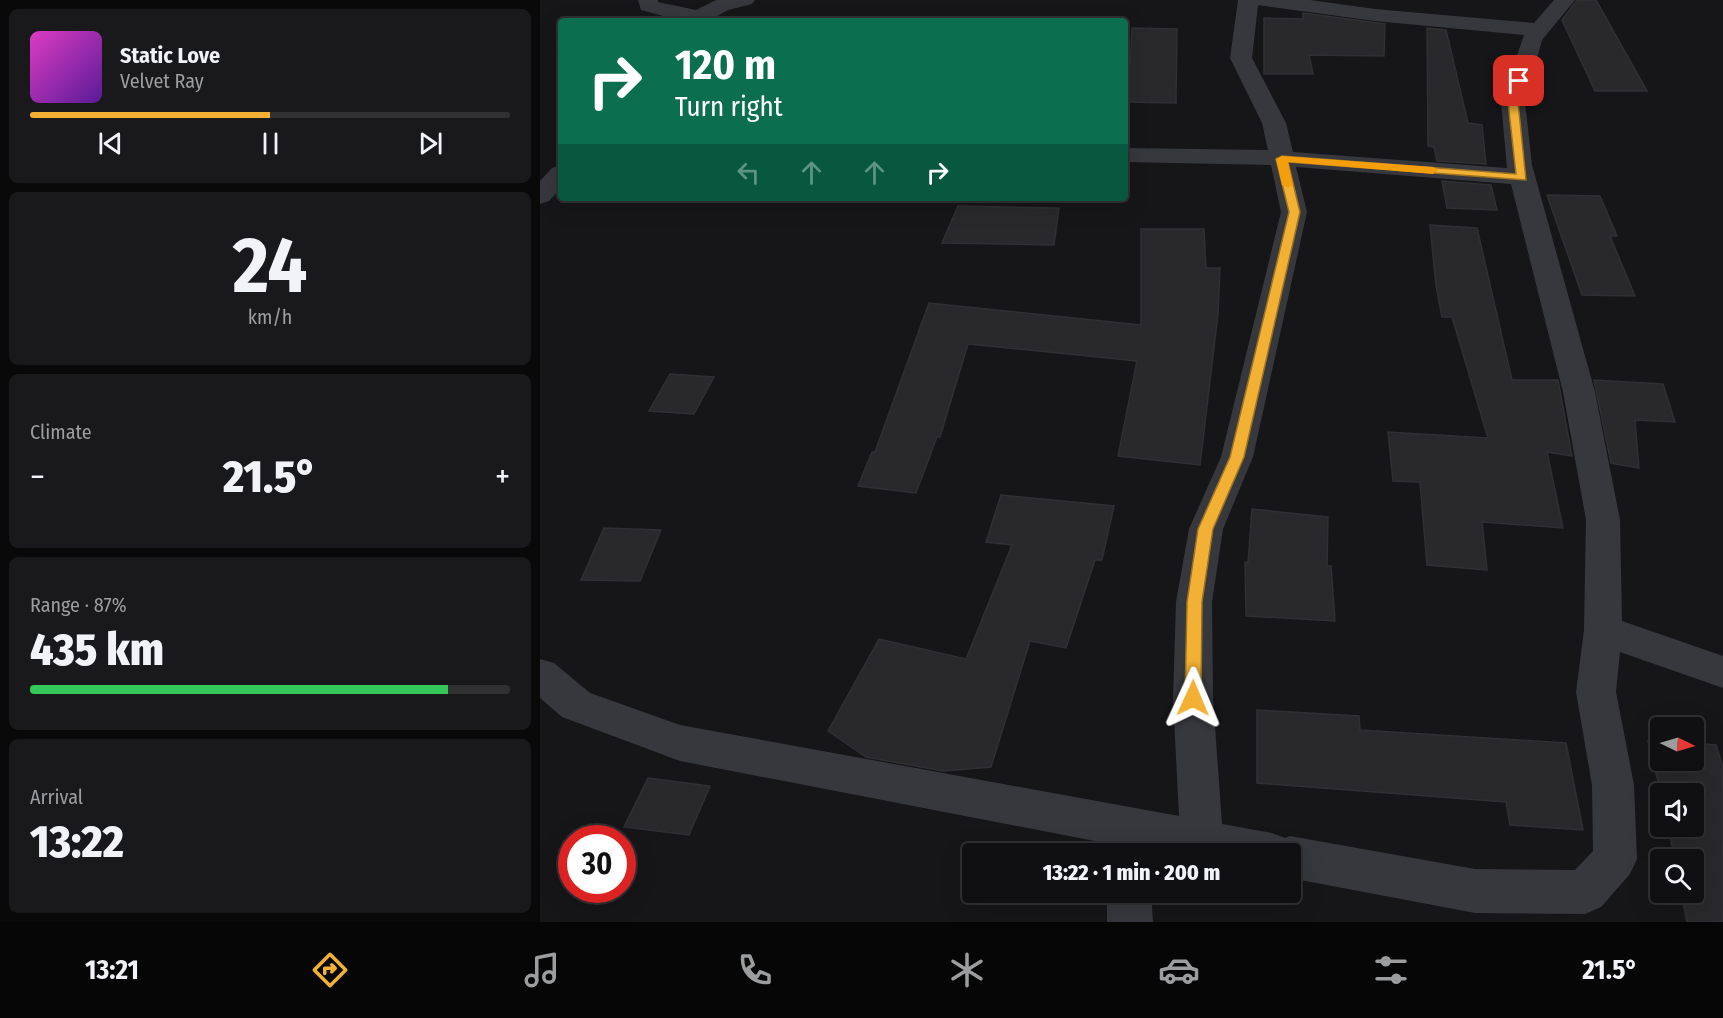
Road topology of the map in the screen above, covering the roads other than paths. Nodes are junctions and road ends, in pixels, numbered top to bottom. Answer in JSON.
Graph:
{"nodes":[{"id":1,"x":648,"y":0,"type":"edge"},
{"id":2,"x":745,"y":0,"type":"edge"},
{"id":3,"x":1248,"y":0,"type":"edge"},
{"id":4,"x":1263,"y":0,"type":"edge"},
{"id":5,"x":1564,"y":0,"type":"edge"},
{"id":6,"x":692,"y":18,"type":"edge"},
{"id":7,"x":698,"y":18,"type":"edge"},
{"id":8,"x":1540,"y":30,"type":"junction"},
{"id":9,"x":1128,"y":155,"type":"edge"},
{"id":10,"x":1282,"y":159,"type":"junction"},
{"id":11,"x":558,"y":176,"type":"edge"},
{"id":12,"x":1522,"y":177,"type":"junction"},
{"id":13,"x":540,"y":196,"type":"edge"},
{"id":14,"x":1603,"y":630,"type":"junction"},
{"id":15,"x":1723,"y":672,"type":"edge"},
{"id":16,"x":540,"y":675,"type":"edge"},
{"id":17,"x":1128,"y":840,"type":"edge"},
{"id":18,"x":1202,"y":841,"type":"junction"},
{"id":19,"x":1213,"y":843,"type":"edge"},
{"id":20,"x":1301,"y":859,"type":"edge"},
{"id":21,"x":1129,"y":903,"type":"edge"},
{"id":22,"x":1130,"y":922,"type":"edge"}],
"edges":[{"from":1,"to":6,"type":"street"},
{"from":2,"to":7,"type":"street"},
{"from":3,"to":10,"type":"street"},
{"from":4,"to":8,"type":"street"},
{"from":5,"to":8,"type":"street"},
{"from":8,"to":12,"type":"street"},
{"from":9,"to":10,"type":"street"},
{"from":10,"to":12,"type":"street"},
{"from":10,"to":18,"type":"street"},
{"from":11,"to":13,"type":"street"},
{"from":12,"to":14,"type":"street"},
{"from":14,"to":15,"type":"street"},
{"from":14,"to":20,"type":"street"},
{"from":16,"to":17,"type":"street"},
{"from":17,"to":18,"type":"street"},
{"from":18,"to":19,"type":"street"},
{"from":21,"to":22,"type":"street"}]}
